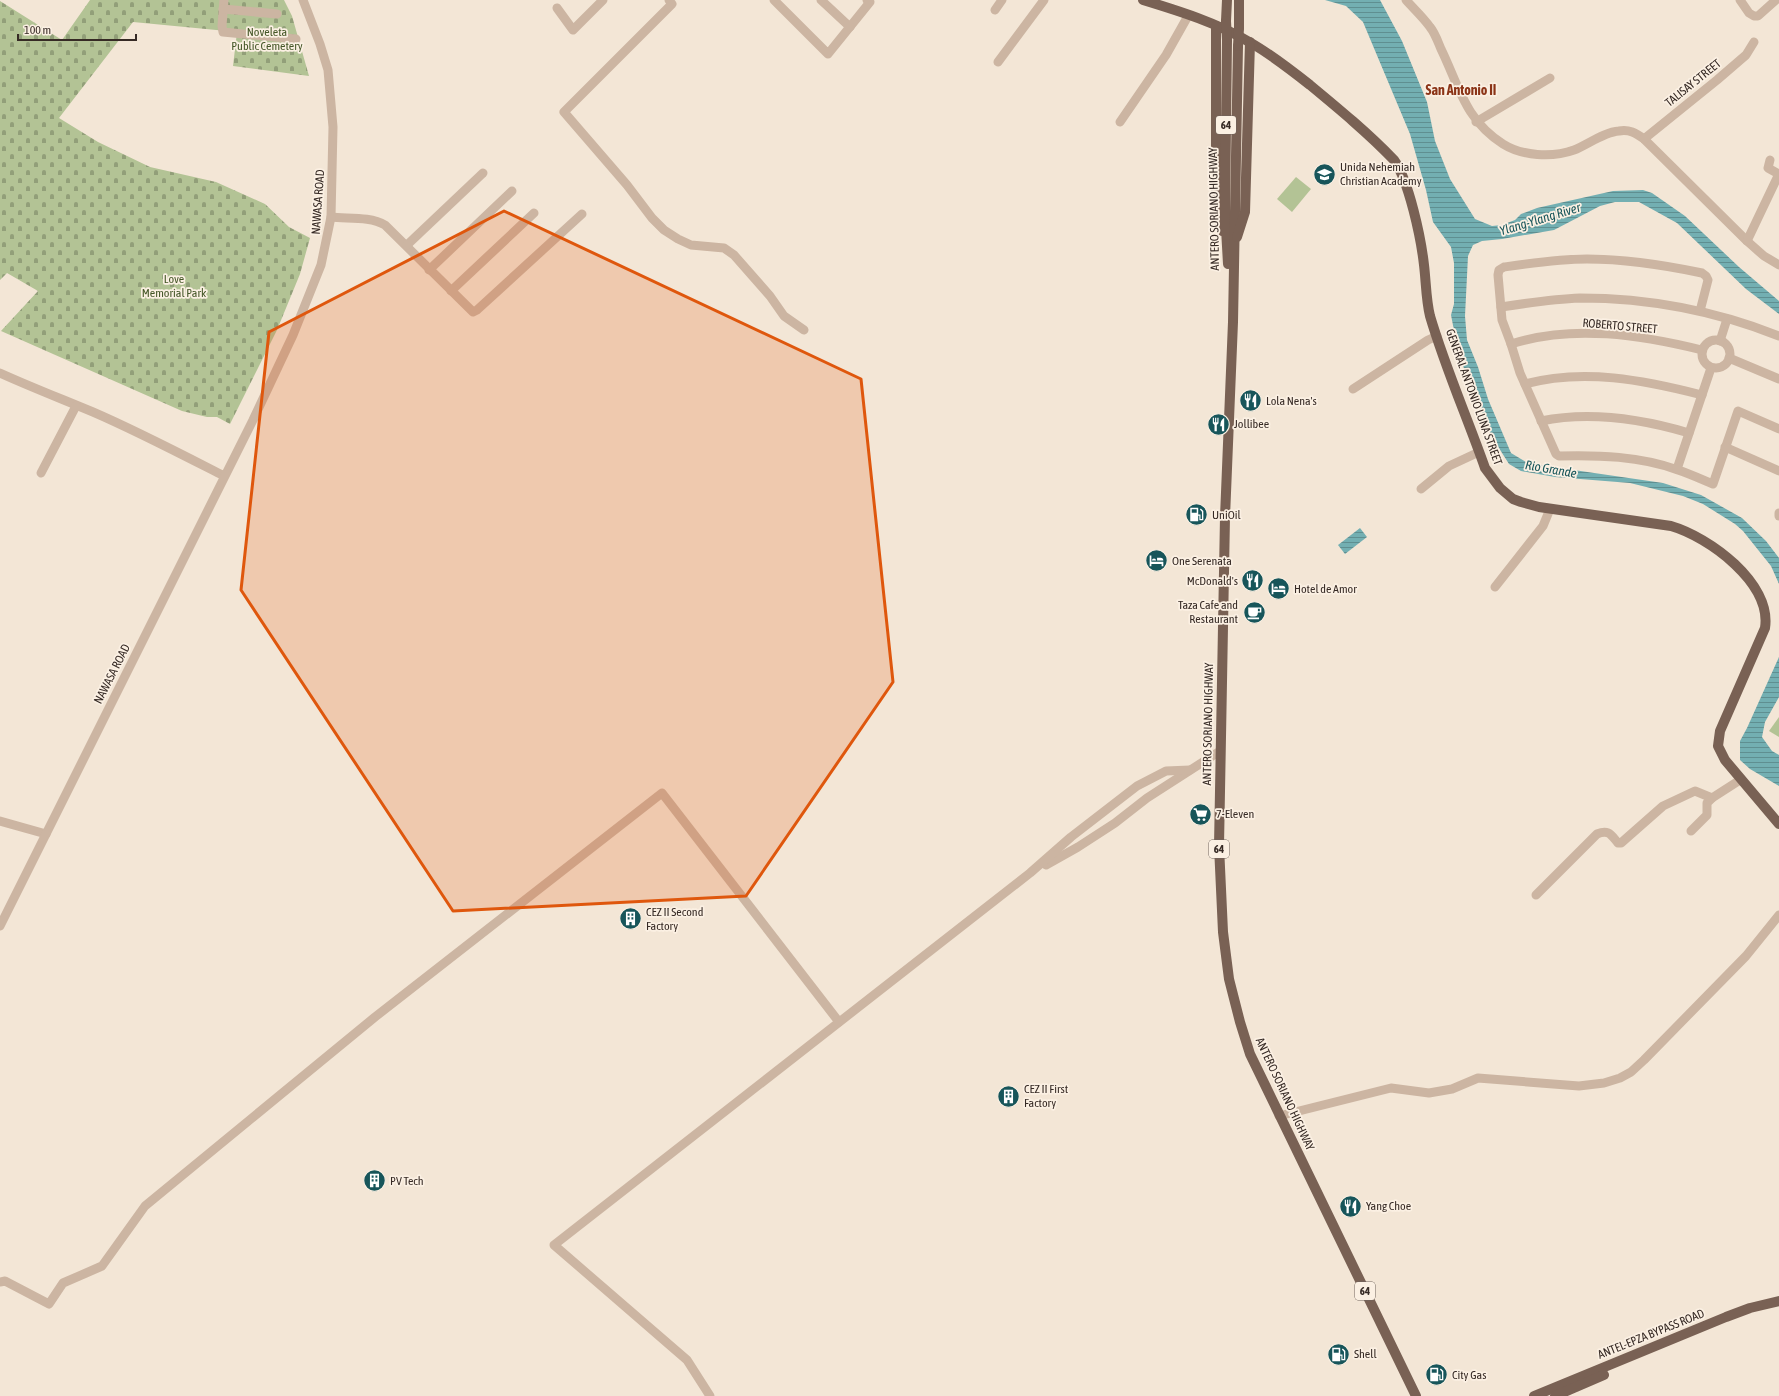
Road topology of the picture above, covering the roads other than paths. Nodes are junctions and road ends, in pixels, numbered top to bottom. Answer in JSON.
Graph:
{"nodes":[{"id":1,"x":303,"y":0,"type":"edge"},
{"id":2,"x":603,"y":0,"type":"edge"},
{"id":3,"x":668,"y":0,"type":"edge"},
{"id":4,"x":774,"y":0,"type":"edge"},
{"id":5,"x":821,"y":0,"type":"edge"},
{"id":6,"x":867,"y":0,"type":"edge"},
{"id":7,"x":1002,"y":0,"type":"edge"},
{"id":8,"x":1044,"y":0,"type":"edge"},
{"id":9,"x":1143,"y":0,"type":"edge"},
{"id":10,"x":1227,"y":0,"type":"edge"},
{"id":11,"x":1406,"y":0,"type":"edge"},
{"id":12,"x":1740,"y":0,"type":"edge"},
{"id":13,"x":1776,"y":0,"type":"edge"},
{"id":14,"x":1239,"y":3,"type":"edge"},
{"id":15,"x":223,"y":5,"type":"edge"},
{"id":16,"x":557,"y":8,"type":"dead end"},
{"id":17,"x":995,"y":10,"type":"dead end"},
{"id":18,"x":277,"y":14,"type":"dead end"},
{"id":19,"x":1188,"y":16,"type":"junction"},
{"id":20,"x":1216,"y":26,"type":"junction"},
{"id":21,"x":850,"y":27,"type":"junction"},
{"id":22,"x":296,"y":39,"type":"dead end"},
{"id":23,"x":1250,"y":42,"type":"junction"},
{"id":24,"x":1754,"y":42,"type":"dead end"},
{"id":25,"x":998,"y":62,"type":"dead end"},
{"id":26,"x":1550,"y":78,"type":"dead end"},
{"id":27,"x":1120,"y":122,"type":"dead end"},
{"id":28,"x":1476,"y":122,"type":"junction"},
{"id":29,"x":1644,"y":139,"type":"junction"},
{"id":30,"x":1770,"y":160,"type":"dead end"},
{"id":31,"x":483,"y":173,"type":"dead end"},
{"id":32,"x":512,"y":191,"type":"dead end"},
{"id":33,"x":534,"y":213,"type":"dead end"},
{"id":34,"x":582,"y":214,"type":"dead end"},
{"id":35,"x":331,"y":217,"type":"junction"},
{"id":36,"x":1747,"y":241,"type":"junction"},
{"id":37,"x":406,"y":245,"type":"junction"},
{"id":38,"x":1230,"y":251,"type":"junction"},
{"id":39,"x":1779,"y":265,"type":"edge"},
{"id":40,"x":429,"y":270,"type":"junction"},
{"id":41,"x":451,"y":291,"type":"junction"},
{"id":42,"x":1501,"y":307,"type":"junction"},
{"id":43,"x":1700,"y":311,"type":"junction"},
{"id":44,"x":1727,"y":319,"type":"junction"},
{"id":45,"x":804,"y":330,"type":"dead end"},
{"id":46,"x":1437,"y":336,"type":"junction"},
{"id":47,"x":1779,"y":336,"type":"edge"},
{"id":48,"x":1720,"y":341,"type":"junction"},
{"id":49,"x":1511,"y":344,"type":"junction"},
{"id":50,"x":1702,"y":350,"type":"junction"},
{"id":51,"x":1729,"y":358,"type":"junction"},
{"id":52,"x":1712,"y":368,"type":"junction"},
{"id":53,"x":0,"y":373,"type":"edge"},
{"id":54,"x":1779,"y":379,"type":"edge"},
{"id":55,"x":1525,"y":384,"type":"junction"},
{"id":56,"x":1353,"y":389,"type":"dead end"},
{"id":57,"x":1702,"y":396,"type":"junction"},
{"id":58,"x":76,"y":406,"type":"junction"},
{"id":59,"x":1541,"y":421,"type":"junction"},
{"id":60,"x":1779,"y":429,"type":"edge"},
{"id":61,"x":1689,"y":433,"type":"junction"},
{"id":62,"x":1725,"y":447,"type":"junction"},
{"id":63,"x":1479,"y":452,"type":"junction"},
{"id":64,"x":1677,"y":469,"type":"junction"},
{"id":65,"x":1779,"y":471,"type":"edge"},
{"id":66,"x":41,"y":473,"type":"dead end"},
{"id":67,"x":224,"y":476,"type":"junction"},
{"id":68,"x":1421,"y":489,"type":"dead end"},
{"id":69,"x":1550,"y":509,"type":"junction"},
{"id":70,"x":1495,"y":587,"type":"dead end"},
{"id":71,"x":1220,"y":751,"type":"junction"},
{"id":72,"x":1190,"y":770,"type":"junction"},
{"id":73,"x":1740,"y":780,"type":"junction"},
{"id":74,"x":1712,"y":798,"type":"junction"},
{"id":75,"x":0,"y":821,"type":"edge"},
{"id":76,"x":1779,"y":824,"type":"edge"},
{"id":77,"x":1691,"y":831,"type":"dead end"},
{"id":78,"x":46,"y":834,"type":"junction"},
{"id":79,"x":1030,"y":873,"type":"junction"},
{"id":80,"x":1536,"y":894,"type":"dead end"},
{"id":81,"x":1779,"y":915,"type":"edge"},
{"id":82,"x":0,"y":926,"type":"edge"},
{"id":83,"x":839,"y":1022,"type":"junction"},
{"id":84,"x":1279,"y":1116,"type":"junction"},
{"id":85,"x":0,"y":1282,"type":"edge"},
{"id":86,"x":1779,"y":1301,"type":"edge"},
{"id":87,"x":1779,"y":1308,"type":"edge"},
{"id":88,"x":1727,"y":1321,"type":"junction"},
{"id":89,"x":710,"y":1396,"type":"edge"},
{"id":90,"x":1416,"y":1396,"type":"edge"},
{"id":91,"x":1534,"y":1396,"type":"edge"},
{"id":92,"x":1555,"y":1396,"type":"edge"}],
"edges":[{"from":1,"to":35,"type":"street","name":"NAWASA ROAD"},
{"from":2,"to":16,"type":"street"},
{"from":3,"to":45,"type":"street"},
{"from":4,"to":21,"type":"street"},
{"from":5,"to":21,"type":"street"},
{"from":6,"to":21,"type":"street"},
{"from":7,"to":17,"type":"street"},
{"from":8,"to":25,"type":"street"},
{"from":9,"to":19,"type":"main road","name":"GENERAL ANTONIO LUNA STREET"},
{"from":10,"to":38,"type":"main road","name":"ANTERO SORIANO HIGHWAY","number":"64","bridge":true},
{"from":11,"to":28,"type":"street"},
{"from":12,"to":13,"type":"street"},
{"from":14,"to":38,"type":"main road","name":"ANTERO SORIANO HIGHWAY","number":"64","bridge":true},
{"from":15,"to":18,"type":"street"},
{"from":15,"to":22,"type":"street"},
{"from":19,"to":20,"type":"main road","name":"GENERAL ANTONIO LUNA STREET"},
{"from":19,"to":27,"type":"street"},
{"from":20,"to":23,"type":"main road","name":"GENERAL ANTONIO LUNA STREET"},
{"from":20,"to":38,"type":"main road"},
{"from":23,"to":38,"type":"main road"},
{"from":23,"to":46,"type":"main road","name":"GENERAL ANTONIO LUNA STREET"},
{"from":24,"to":29,"type":"street","name":"TALISAY STREET"},
{"from":26,"to":28,"type":"street"},
{"from":28,"to":29,"type":"street"},
{"from":29,"to":36,"type":"street"},
{"from":30,"to":36,"type":"street"},
{"from":31,"to":37,"type":"street"},
{"from":32,"to":40,"type":"street"},
{"from":33,"to":41,"type":"street"},
{"from":34,"to":41,"type":"street"},
{"from":35,"to":37,"type":"street"},
{"from":35,"to":67,"type":"street","name":"NAWASA ROAD"},
{"from":36,"to":39,"type":"street"},
{"from":37,"to":40,"type":"street"},
{"from":38,"to":71,"type":"main road","name":"ANTERO SORIANO HIGHWAY","number":"64"},
{"from":40,"to":41,"type":"street"},
{"from":42,"to":43,"type":"street"},
{"from":42,"to":43,"type":"street"},
{"from":42,"to":49,"type":"street"},
{"from":43,"to":44,"type":"street"},
{"from":44,"to":47,"type":"street"},
{"from":44,"to":48,"type":"street"},
{"from":46,"to":56,"type":"street"},
{"from":46,"to":63,"type":"main road","name":"GENERAL ANTONIO LUNA STREET"},
{"from":48,"to":50,"type":"street"},
{"from":48,"to":51,"type":"street"},
{"from":49,"to":50,"type":"street","name":"ROBERTO STREET"},
{"from":49,"to":55,"type":"street"},
{"from":50,"to":52,"type":"street"},
{"from":51,"to":52,"type":"street"},
{"from":51,"to":54,"type":"street"},
{"from":52,"to":57,"type":"street"},
{"from":53,"to":58,"type":"street"},
{"from":55,"to":57,"type":"street"},
{"from":55,"to":59,"type":"street"},
{"from":57,"to":61,"type":"street"},
{"from":58,"to":66,"type":"street"},
{"from":58,"to":67,"type":"street"},
{"from":59,"to":61,"type":"street"},
{"from":59,"to":64,"type":"street"},
{"from":60,"to":62,"type":"street"},
{"from":61,"to":64,"type":"street"},
{"from":62,"to":64,"type":"street"},
{"from":62,"to":65,"type":"street"},
{"from":63,"to":68,"type":"street"},
{"from":63,"to":69,"type":"main road","name":"GENERAL ANTONIO LUNA STREET"},
{"from":67,"to":78,"type":"street","name":"NAWASA ROAD"},
{"from":69,"to":70,"type":"street"},
{"from":69,"to":73,"type":"main road","name":"GENERAL ANTONIO LUNA STREET"},
{"from":71,"to":72,"type":"street"},
{"from":71,"to":84,"type":"main road","name":"ANTERO SORIANO HIGHWAY","number":"64"},
{"from":72,"to":79,"type":"street"},
{"from":72,"to":79,"type":"street"},
{"from":73,"to":74,"type":"street"},
{"from":73,"to":76,"type":"main road","name":"GENERAL ANTONIO LUNA STREET"},
{"from":74,"to":77,"type":"street"},
{"from":74,"to":80,"type":"street"},
{"from":75,"to":78,"type":"street"},
{"from":78,"to":82,"type":"street","name":"NAWASA ROAD"},
{"from":79,"to":83,"type":"street"},
{"from":81,"to":84,"type":"street"},
{"from":83,"to":85,"type":"street"},
{"from":83,"to":89,"type":"street"},
{"from":84,"to":90,"type":"main road","name":"ANTERO SORIANO HIGHWAY","number":"64"},
{"from":86,"to":88,"type":"main road","name":"ANTEL-EPZA BYPASS ROAD"},
{"from":87,"to":88,"type":"main road","name":"ANTEL-EPZA BYPASS ROAD"},
{"from":88,"to":91,"type":"main road","name":"ANTEL-EPZA BYPASS ROAD"},
{"from":88,"to":92,"type":"main road","name":"ANTEL-EPZA BYPASS ROAD"}]}
